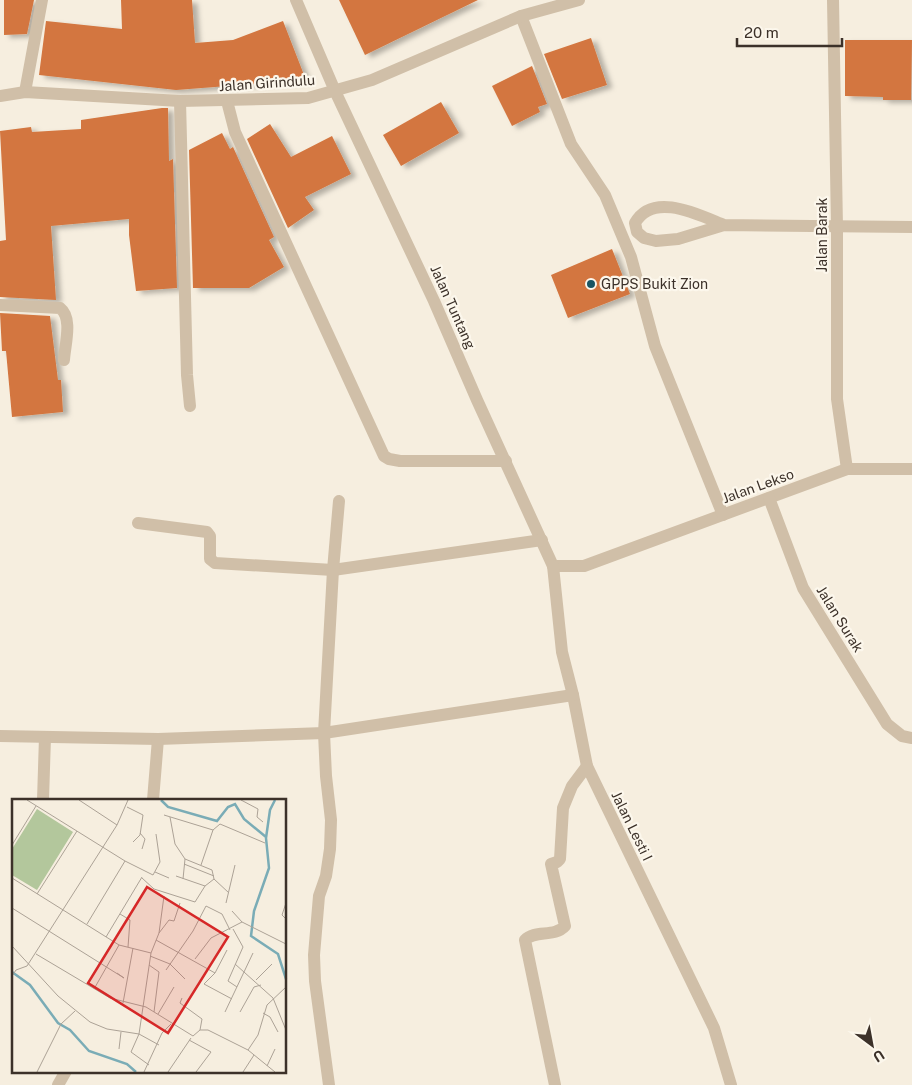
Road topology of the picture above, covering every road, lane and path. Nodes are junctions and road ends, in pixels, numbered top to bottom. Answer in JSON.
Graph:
{"nodes":[{"id":1,"x":42,"y":0,"type":"edge"},
{"id":2,"x":296,"y":0,"type":"edge"},
{"id":3,"x":578,"y":0,"type":"edge"},
{"id":4,"x":833,"y":0,"type":"edge"},
{"id":5,"x":520,"y":16,"type":"junction"},
{"id":6,"x":335,"y":91,"type":"junction"},
{"id":7,"x":24,"y":92,"type":"junction"},
{"id":8,"x":0,"y":96,"type":"edge"},
{"id":9,"x":180,"y":101,"type":"junction"},
{"id":10,"x":227,"y":101,"type":"junction"},
{"id":11,"x":635,"y":223,"type":"junction"},
{"id":12,"x":724,"y":225,"type":"junction"},
{"id":13,"x":618,"y":227,"type":"junction"},
{"id":14,"x":837,"y":227,"type":"junction"},
{"id":15,"x":912,"y":227,"type":"edge"},
{"id":16,"x":0,"y":304,"type":"edge"},
{"id":17,"x":64,"y":360,"type":"dead end"},
{"id":18,"x":190,"y":406,"type":"dead end"},
{"id":19,"x":506,"y":461,"type":"junction"},
{"id":20,"x":847,"y":469,"type":"junction"},
{"id":21,"x":912,"y":469,"type":"edge"},
{"id":22,"x":769,"y":498,"type":"junction"},
{"id":23,"x":339,"y":502,"type":"dead end"},
{"id":24,"x":723,"y":515,"type":"junction"},
{"id":25,"x":138,"y":523,"type":"dead end"},
{"id":26,"x":542,"y":540,"type":"junction"},
{"id":27,"x":553,"y":566,"type":"junction"},
{"id":28,"x":333,"y":570,"type":"junction"},
{"id":29,"x":573,"y":694,"type":"junction"},
{"id":30,"x":324,"y":733,"type":"junction"},
{"id":31,"x":0,"y":736,"type":"edge"},
{"id":32,"x":45,"y":736,"type":"junction"},
{"id":33,"x":912,"y":738,"type":"edge"},
{"id":34,"x":158,"y":739,"type":"junction"},
{"id":35,"x":587,"y":766,"type":"junction"},
{"id":36,"x":43,"y":799,"type":"edge"},
{"id":37,"x":153,"y":799,"type":"edge"},
{"id":38,"x":65,"y":1072,"type":"edge"},
{"id":39,"x":58,"y":1085,"type":"edge"},
{"id":40,"x":329,"y":1085,"type":"edge"},
{"id":41,"x":554,"y":1085,"type":"edge"},
{"id":42,"x":731,"y":1085,"type":"edge"}],
"edges":[{"from":1,"to":7,"type":"street"},
{"from":2,"to":6,"type":"street","name":"Jalan Tuntang"},
{"from":3,"to":5,"type":"street","name":"Jalan Girindulu"},
{"from":4,"to":14,"type":"street","name":"Jalan Barak"},
{"from":5,"to":6,"type":"street","name":"Jalan Girindulu"},
{"from":5,"to":13,"type":"street"},
{"from":6,"to":10,"type":"street","name":"Jalan Girindulu"},
{"from":6,"to":19,"type":"street","name":"Jalan Tuntang"},
{"from":7,"to":8,"type":"street","name":"Jalan Girindulu"},
{"from":7,"to":9,"type":"street","name":"Jalan Girindulu"},
{"from":9,"to":10,"type":"street","name":"Jalan Girindulu"},
{"from":9,"to":18,"type":"street"},
{"from":10,"to":19,"type":"street"},
{"from":11,"to":12,"type":"street"},
{"from":11,"to":12,"type":"street"},
{"from":11,"to":13,"type":"street"},
{"from":12,"to":14,"type":"street"},
{"from":13,"to":24,"type":"street"},
{"from":14,"to":15,"type":"street"},
{"from":14,"to":20,"type":"street","name":"Jalan Barak"},
{"from":16,"to":17,"type":"street"},
{"from":19,"to":26,"type":"street","name":"Jalan Tuntang"},
{"from":20,"to":21,"type":"street","name":"Jalan Lekso"},
{"from":20,"to":22,"type":"street","name":"Jalan Lekso"},
{"from":22,"to":24,"type":"street","name":"Jalan Lekso"},
{"from":22,"to":33,"type":"street","name":"Jalan Surak"},
{"from":23,"to":28,"type":"street"},
{"from":24,"to":27,"type":"street","name":"Jalan Lekso"},
{"from":25,"to":28,"type":"street"},
{"from":26,"to":27,"type":"street","name":"Jalan Tuntang"},
{"from":26,"to":28,"type":"street"},
{"from":27,"to":29,"type":"street","name":"Jalan Lesti I"},
{"from":28,"to":30,"type":"street"},
{"from":29,"to":30,"type":"street"},
{"from":29,"to":35,"type":"street","name":"Jalan Lesti I"},
{"from":30,"to":34,"type":"street"},
{"from":30,"to":40,"type":"street"},
{"from":31,"to":32,"type":"street"},
{"from":32,"to":34,"type":"street"},
{"from":32,"to":36,"type":"street"},
{"from":34,"to":37,"type":"street"},
{"from":35,"to":41,"type":"street"},
{"from":35,"to":42,"type":"street","name":"Jalan Lesti I"},
{"from":38,"to":39,"type":"street"}]}
